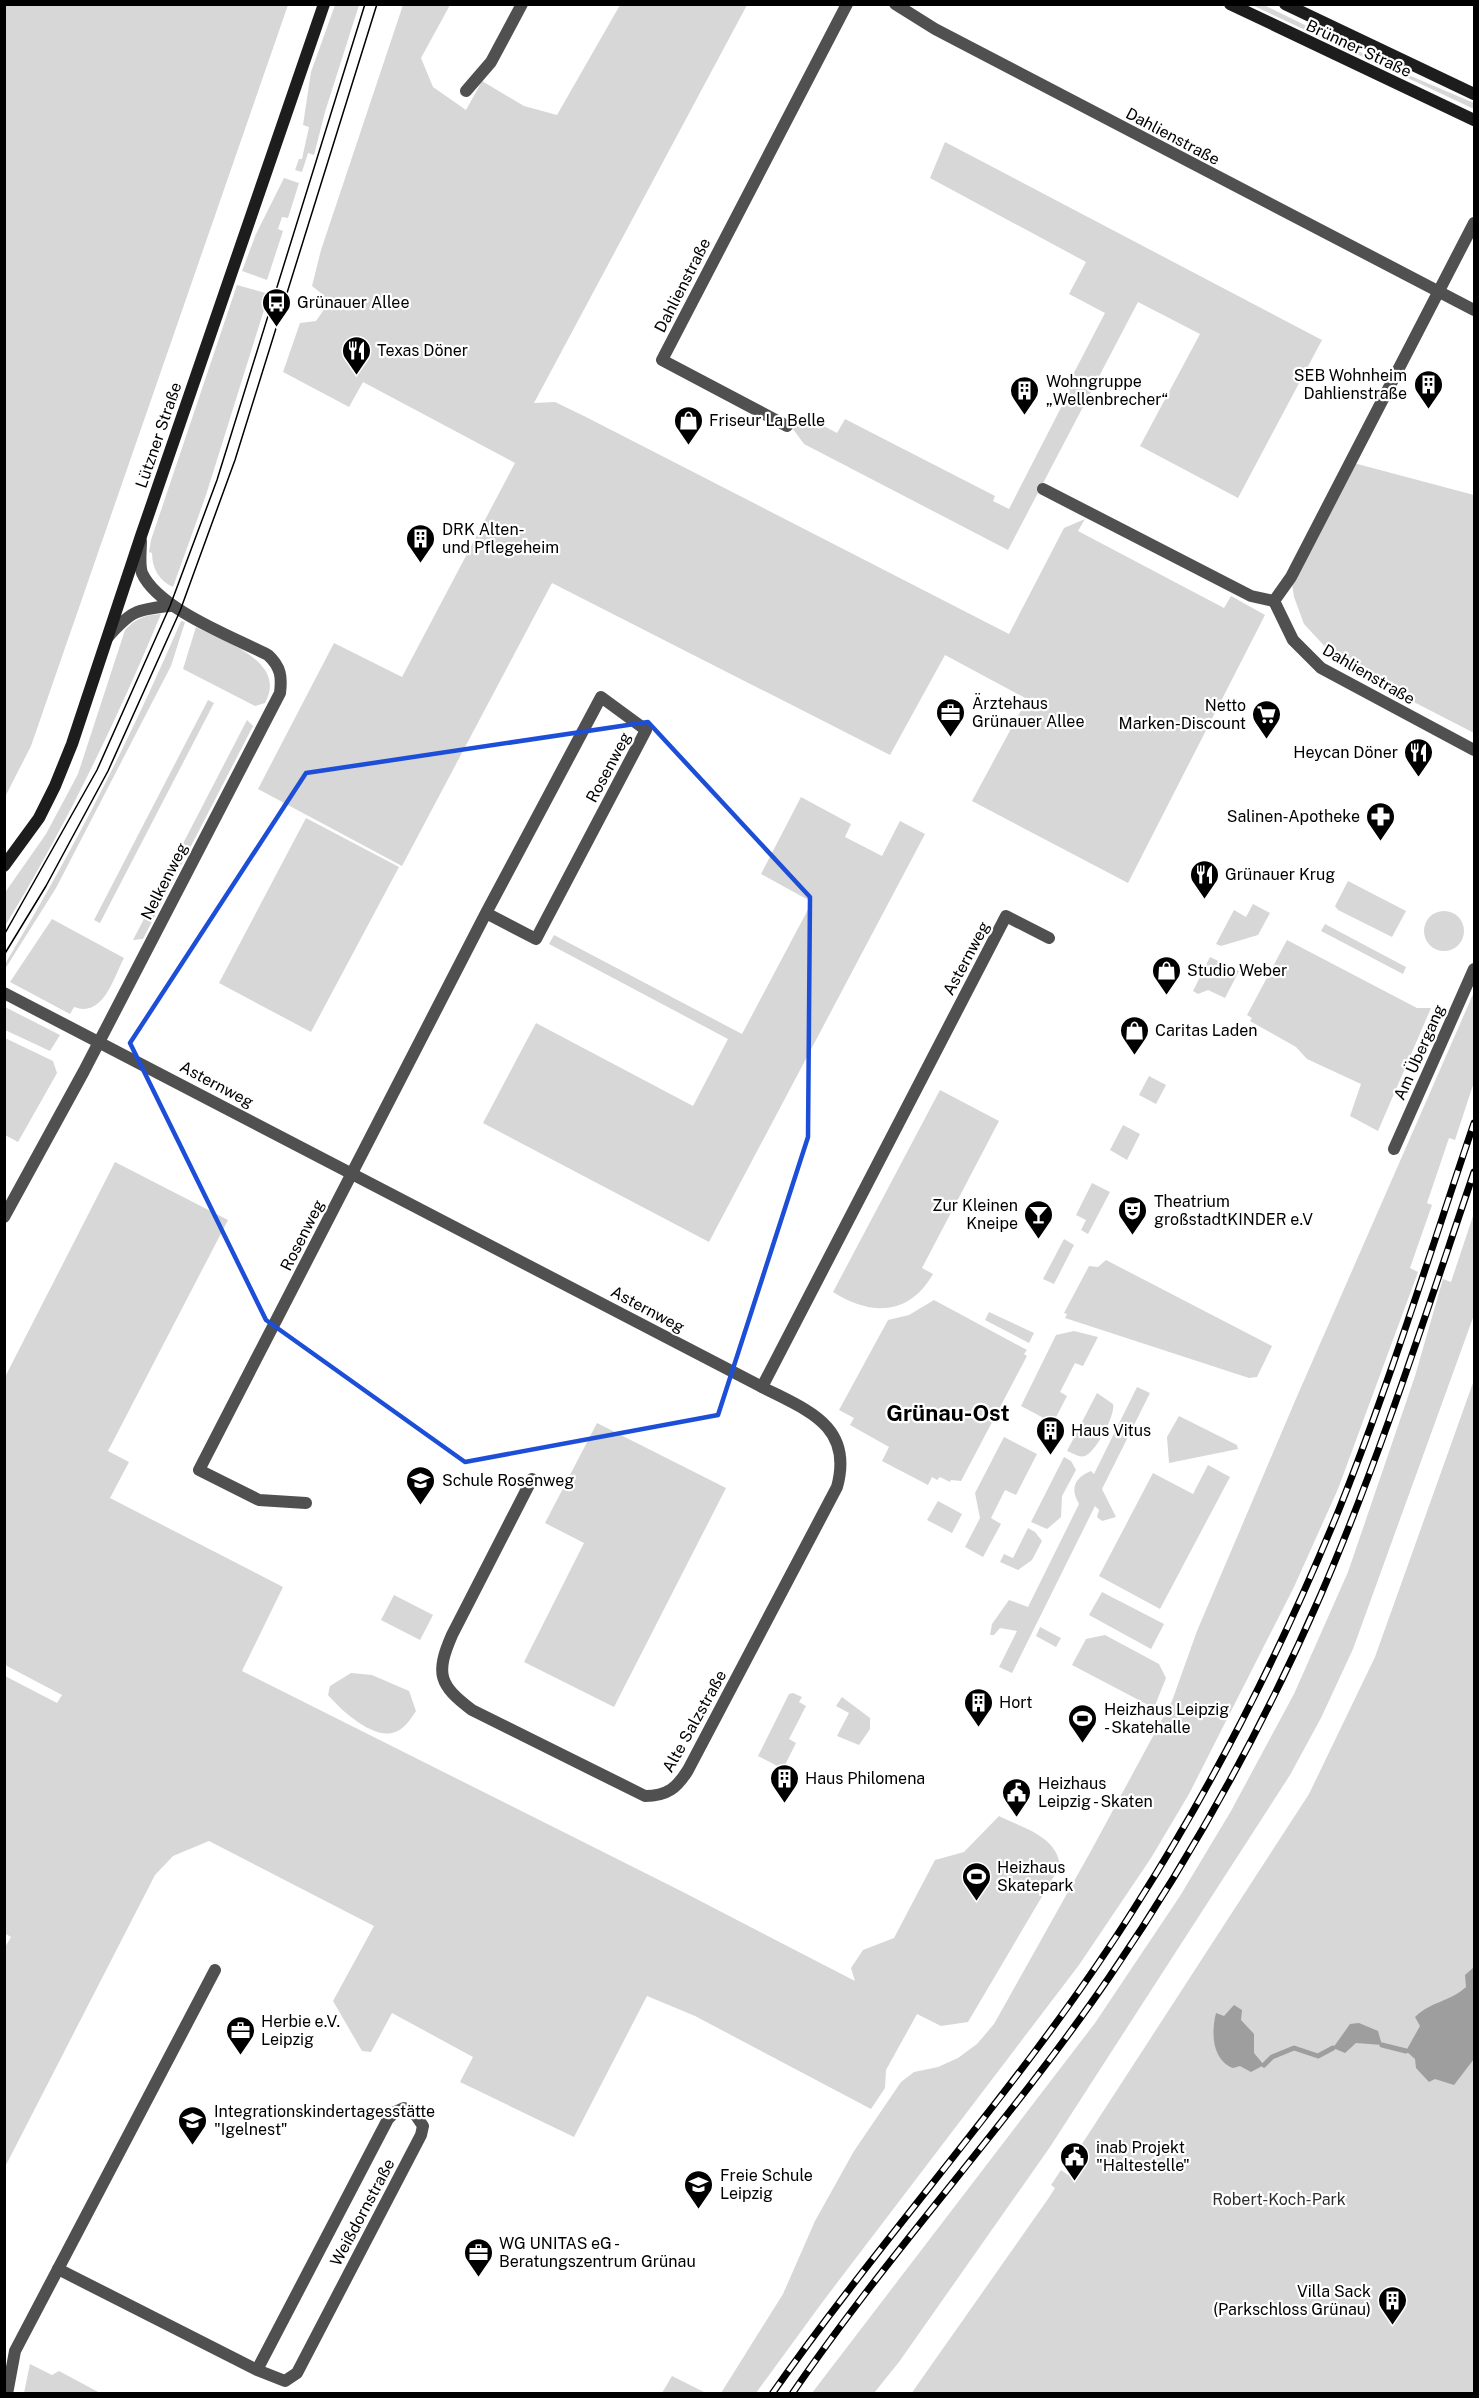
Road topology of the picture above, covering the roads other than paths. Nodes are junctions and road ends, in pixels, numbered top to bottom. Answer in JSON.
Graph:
{"nodes":[{"id":1,"x":324,"y":4,"type":"edge"},
{"id":2,"x":522,"y":4,"type":"edge"},
{"id":3,"x":847,"y":4,"type":"edge"},
{"id":4,"x":895,"y":4,"type":"edge"},
{"id":5,"x":1230,"y":4,"type":"edge"},
{"id":6,"x":1285,"y":4,"type":"edge"},
{"id":7,"x":466,"y":91,"type":"dead end"},
{"id":8,"x":1474,"y":94,"type":"edge"},
{"id":9,"x":1474,"y":120,"type":"edge"},
{"id":10,"x":1474,"y":223,"type":"edge"},
{"id":11,"x":1438,"y":292,"type":"junction"},
{"id":12,"x":1474,"y":310,"type":"edge"},
{"id":13,"x":787,"y":426,"type":"dead end"},
{"id":14,"x":1043,"y":489,"type":"dead end"},
{"id":15,"x":141,"y":536,"type":"junction"},
{"id":16,"x":1274,"y":601,"type":"junction"},
{"id":17,"x":170,"y":606,"type":"junction"},
{"id":18,"x":108,"y":637,"type":"junction"},
{"id":19,"x":1474,"y":750,"type":"edge"},
{"id":20,"x":4,"y":866,"type":"edge"},
{"id":21,"x":486,"y":913,"type":"junction"},
{"id":22,"x":1049,"y":938,"type":"dead end"},
{"id":23,"x":1474,"y":969,"type":"edge"},
{"id":24,"x":4,"y":993,"type":"edge"},
{"id":25,"x":100,"y":1042,"type":"junction"},
{"id":26,"x":1394,"y":1149,"type":"dead end"},
{"id":27,"x":352,"y":1173,"type":"junction"},
{"id":28,"x":4,"y":1217,"type":"edge"},
{"id":29,"x":762,"y":1387,"type":"junction"},
{"id":30,"x":532,"y":1479,"type":"dead end"},
{"id":31,"x":306,"y":1503,"type":"dead end"},
{"id":32,"x":215,"y":1970,"type":"dead end"},
{"id":33,"x":58,"y":2270,"type":"junction"},
{"id":34,"x":10,"y":2349,"type":"edge"},
{"id":35,"x":257,"y":2370,"type":"junction"},
{"id":36,"x":7,"y":2394,"type":"edge"}],
"edges":[{"from":1,"to":15,"type":"main road","name":"Lützner Straße"},
{"from":2,"to":7,"type":"street"},
{"from":3,"to":13,"type":"street","name":"Dahlienstraße"},
{"from":4,"to":11,"type":"street","name":"Dahlienstraße"},
{"from":5,"to":9,"type":"main road","name":"Brünner Straße"},
{"from":6,"to":8,"type":"main road","name":"Brünner Straße"},
{"from":10,"to":11,"type":"street"},
{"from":11,"to":12,"type":"street","name":"Dahlienstraße"},
{"from":11,"to":16,"type":"street"},
{"from":14,"to":16,"type":"street"},
{"from":15,"to":17,"type":"street","name":"Nelkenweg"},
{"from":15,"to":18,"type":"main road","name":"Lützner Straße"},
{"from":16,"to":19,"type":"street","name":"Dahlienstraße"},
{"from":17,"to":18,"type":"street"},
{"from":17,"to":25,"type":"street","name":"Nelkenweg"},
{"from":18,"to":20,"type":"main road","name":"Lützner Straße"},
{"from":21,"to":21,"type":"street","name":"Rosenweg"},
{"from":21,"to":27,"type":"street","name":"Rosenweg"},
{"from":22,"to":29,"type":"street","name":"Asternweg"},
{"from":23,"to":26,"type":"street","name":"Am Übergang"},
{"from":24,"to":25,"type":"street","name":"Asternweg"},
{"from":25,"to":27,"type":"street","name":"Asternweg"},
{"from":25,"to":28,"type":"street","name":"Nelkenweg"},
{"from":27,"to":29,"type":"street","name":"Asternweg"},
{"from":27,"to":31,"type":"street","name":"Rosenweg"},
{"from":29,"to":30,"type":"street","name":"Alte Salzstraße"},
{"from":32,"to":33,"type":"street"},
{"from":33,"to":34,"type":"street"},
{"from":33,"to":35,"type":"street","name":"Weißdornstraße"},
{"from":34,"to":36,"type":"street"},
{"from":35,"to":35,"type":"street","name":"Weißdornstraße"}]}
